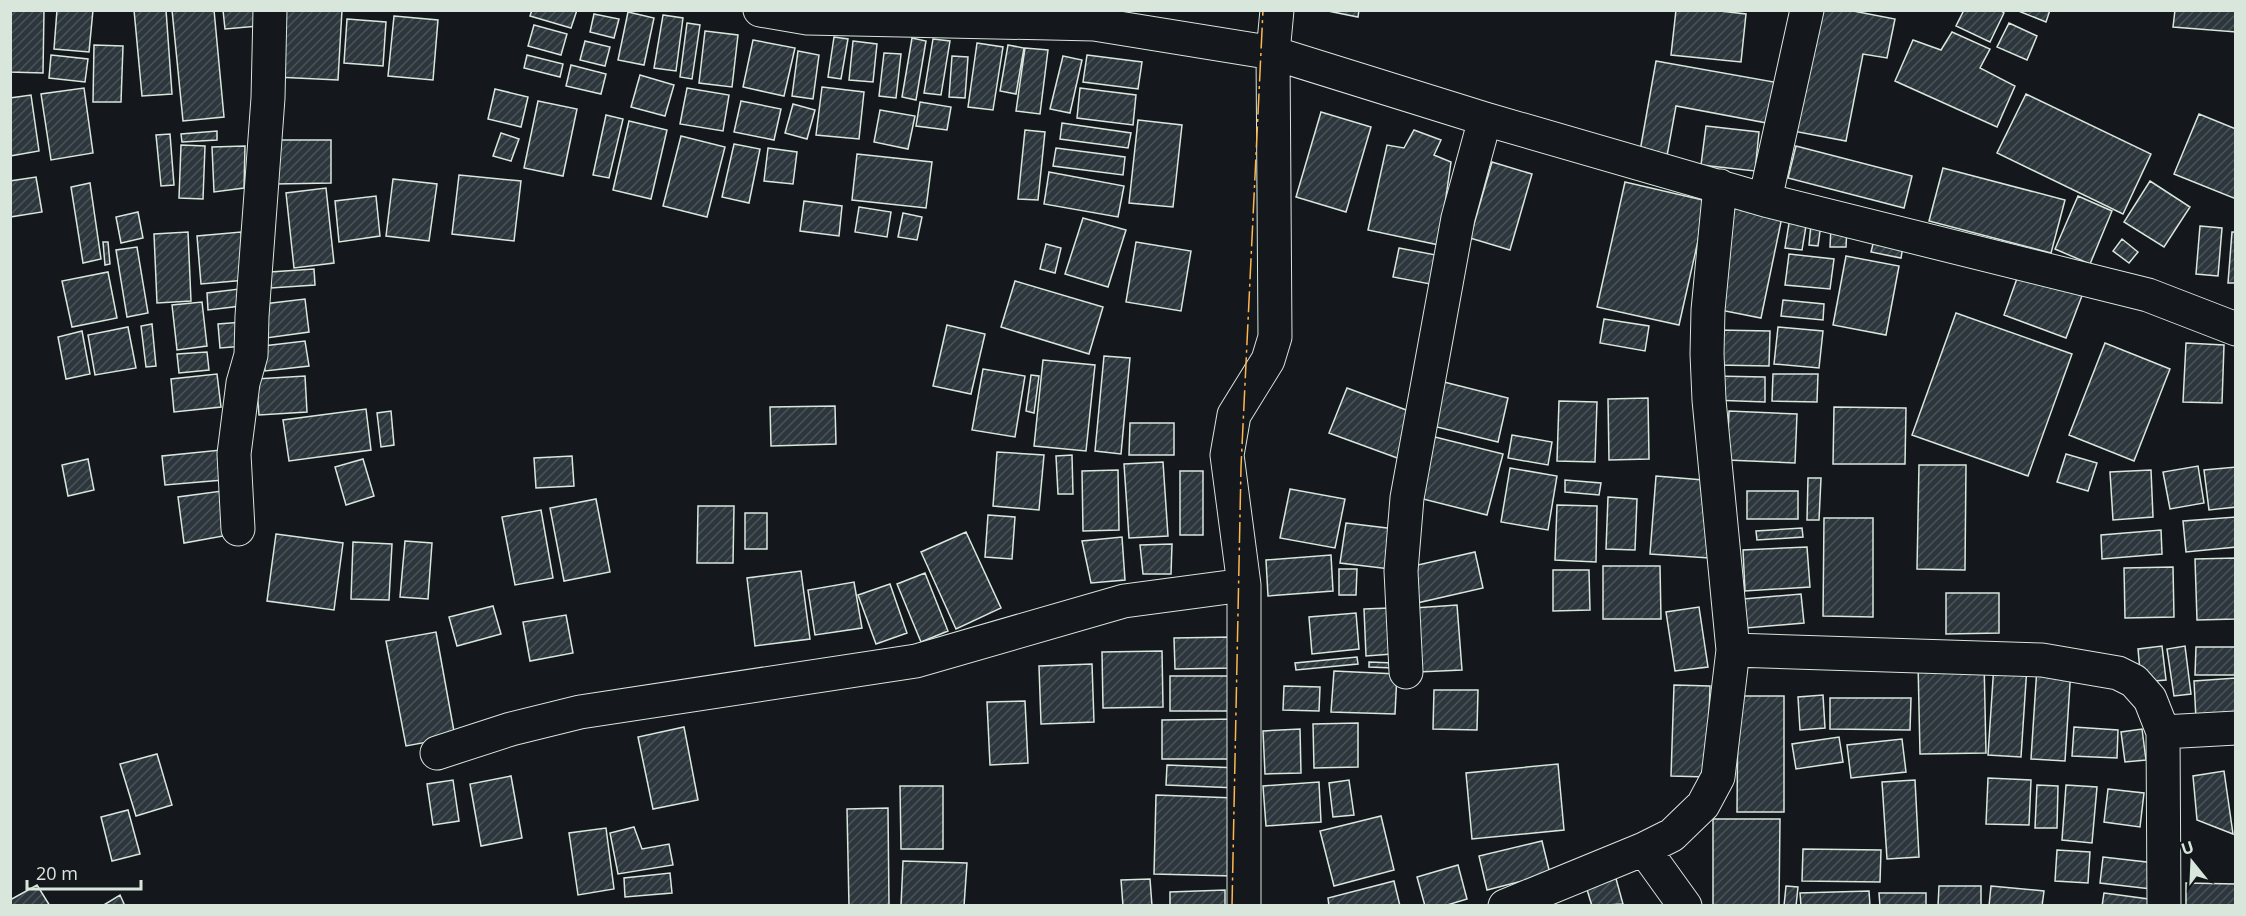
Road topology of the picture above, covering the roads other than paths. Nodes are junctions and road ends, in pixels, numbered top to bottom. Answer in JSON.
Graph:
{"nodes":[{"id":1,"x":270,"y":10,"type":"edge"},
{"id":2,"x":760,"y":10,"type":"edge"},
{"id":3,"x":1277,"y":10,"type":"edge"},
{"id":4,"x":1807,"y":10,"type":"edge"},
{"id":5,"x":1273,"y":53,"type":"junction"},
{"id":6,"x":1485,"y":119,"type":"junction"},
{"id":7,"x":1720,"y":186,"type":"junction"},
{"id":8,"x":1765,"y":200,"type":"junction"},
{"id":9,"x":2235,"y":329,"type":"edge"},
{"id":10,"x":238,"y":529,"type":"dead end"},
{"id":11,"x":1244,"y":585,"type":"junction"},
{"id":12,"x":1733,"y":650,"type":"junction"},
{"id":13,"x":1406,"y":672,"type":"dead end"},
{"id":14,"x":2235,"y":728,"type":"edge"},
{"id":15,"x":2163,"y":732,"type":"junction"},
{"id":16,"x":437,"y":753,"type":"dead end"},
{"id":17,"x":1644,"y":849,"type":"junction"},
{"id":18,"x":1244,"y":906,"type":"edge"},
{"id":19,"x":1505,"y":906,"type":"edge"},
{"id":20,"x":1684,"y":906,"type":"edge"},
{"id":21,"x":2164,"y":906,"type":"edge"}],
"edges":[{"from":1,"to":10,"type":"street"},
{"from":2,"to":5,"type":"street"},
{"from":3,"to":5,"type":"street"},
{"from":4,"to":8,"type":"street"},
{"from":5,"to":6,"type":"street"},
{"from":5,"to":11,"type":"street"},
{"from":6,"to":7,"type":"street"},
{"from":6,"to":13,"type":"street"},
{"from":7,"to":8,"type":"street"},
{"from":7,"to":12,"type":"street"},
{"from":8,"to":9,"type":"street"},
{"from":11,"to":16,"type":"street"},
{"from":11,"to":18,"type":"street"},
{"from":12,"to":15,"type":"street"},
{"from":12,"to":17,"type":"street"},
{"from":14,"to":15,"type":"street"},
{"from":15,"to":21,"type":"street"},
{"from":17,"to":19,"type":"street"},
{"from":17,"to":20,"type":"street"}]}
